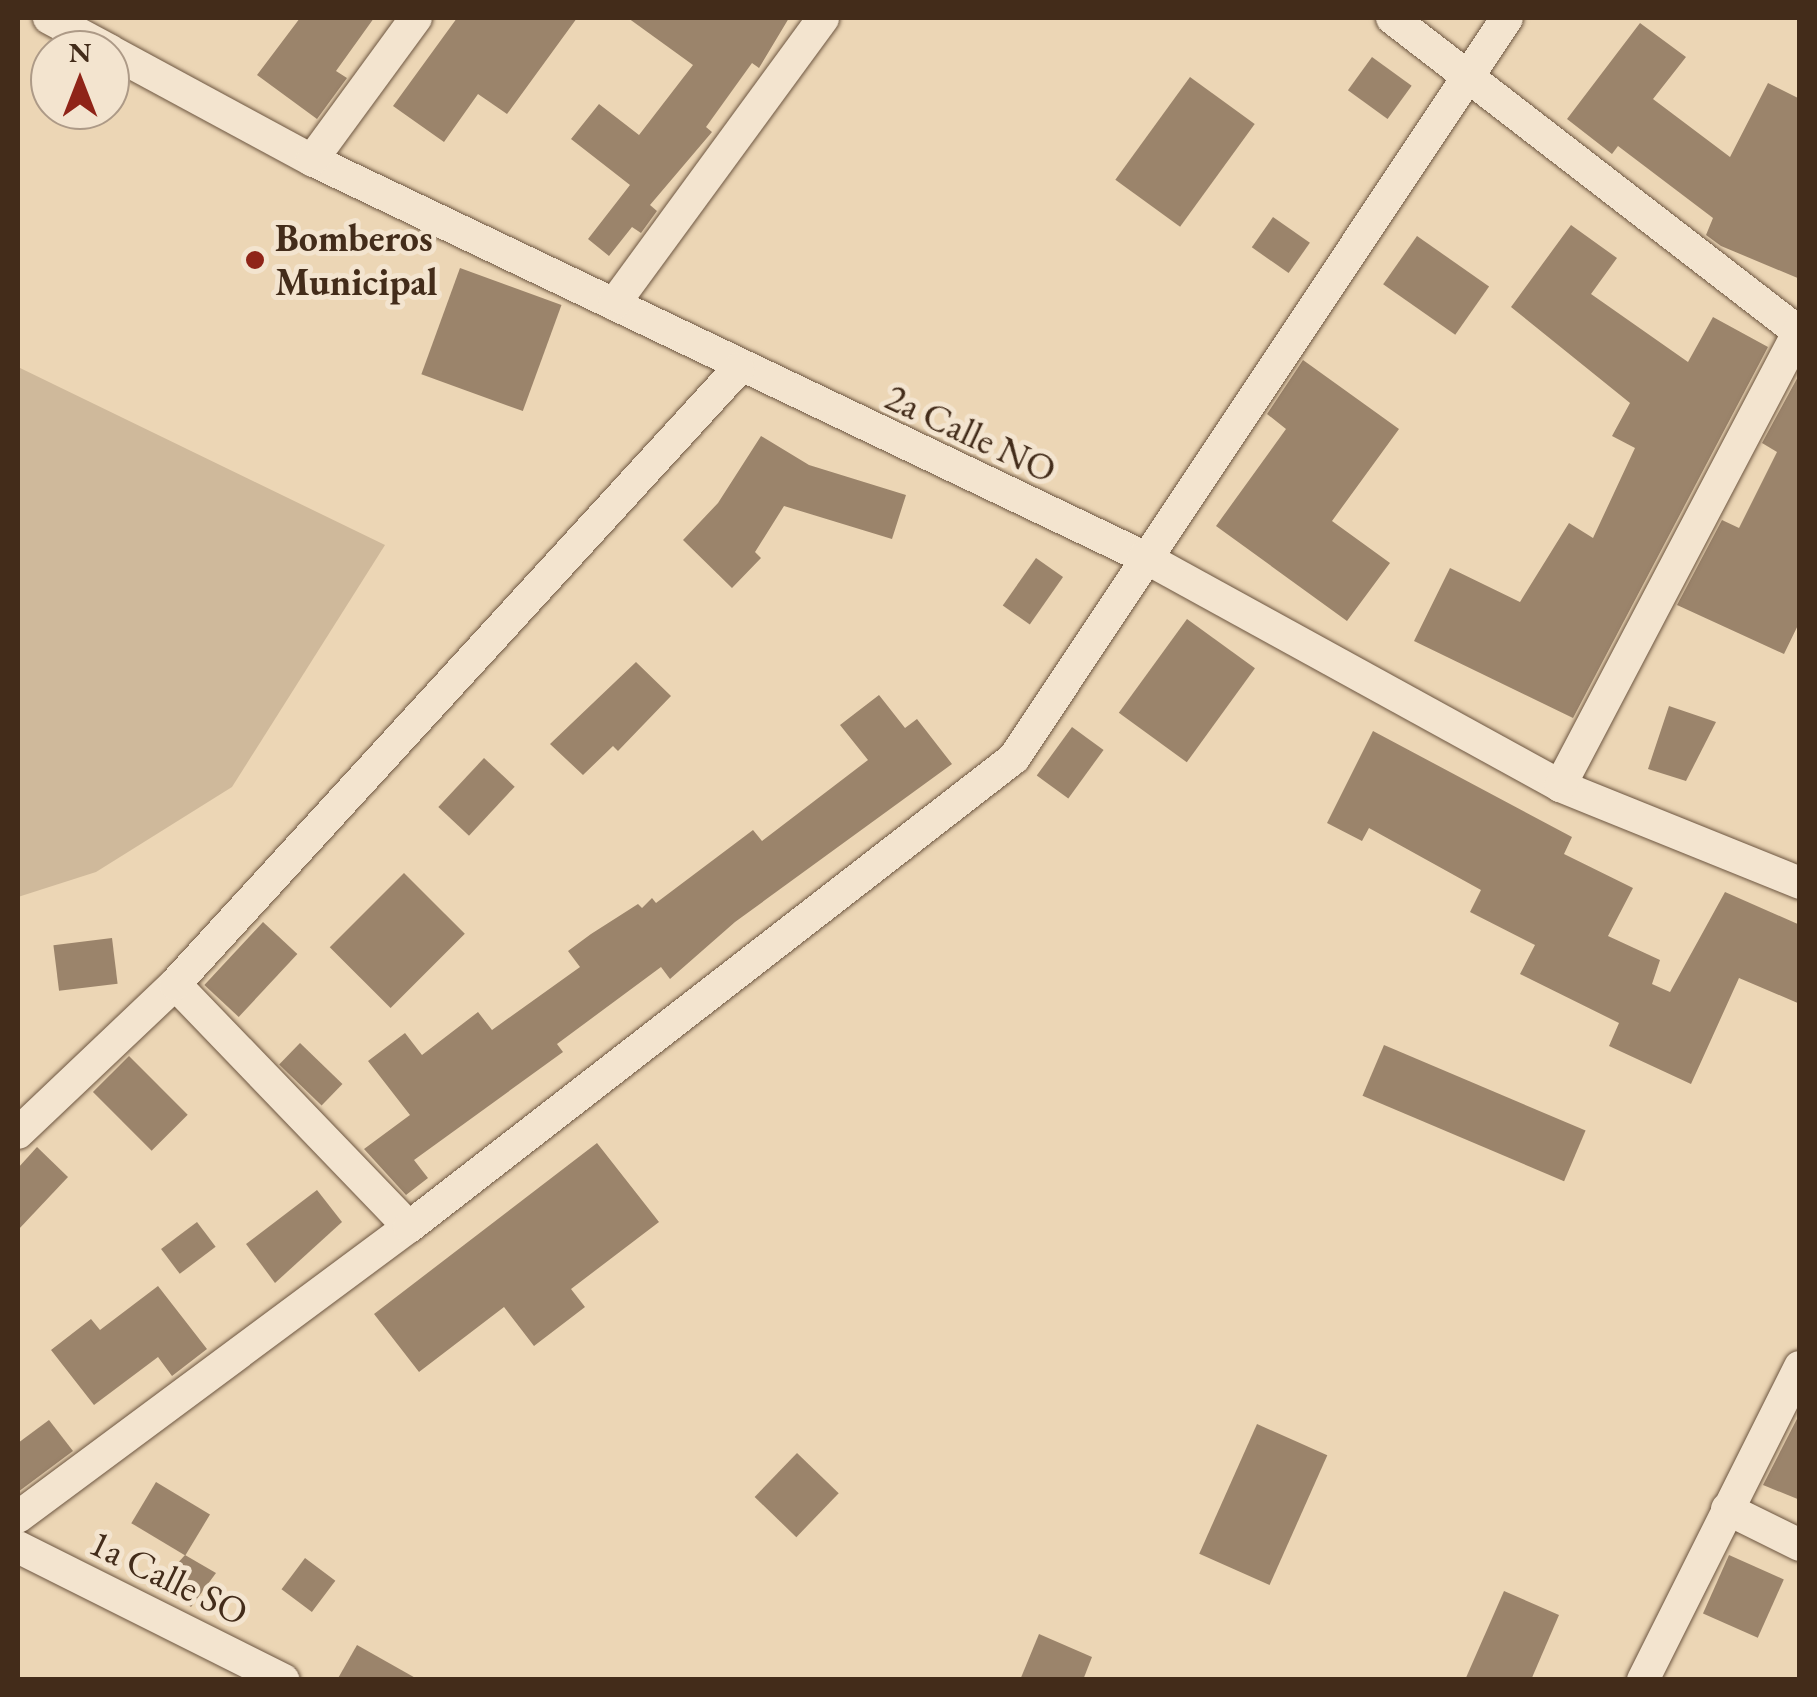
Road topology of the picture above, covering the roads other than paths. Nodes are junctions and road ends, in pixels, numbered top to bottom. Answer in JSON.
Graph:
{"nodes":[{"id":1,"x":49,"y":18,"type":"edge"},
{"id":2,"x":416,"y":18,"type":"edge"},
{"id":3,"x":823,"y":18,"type":"edge"},
{"id":4,"x":1392,"y":18,"type":"edge"},
{"id":5,"x":1508,"y":18,"type":"edge"},
{"id":6,"x":72,"y":30,"type":"edge"},
{"id":7,"x":130,"y":61,"type":"edge"},
{"id":8,"x":1465,"y":73,"type":"junction"},
{"id":9,"x":312,"y":160,"type":"junction"},
{"id":10,"x":614,"y":304,"type":"junction"},
{"id":11,"x":1799,"y":331,"type":"edge"},
{"id":12,"x":738,"y":369,"type":"junction"},
{"id":13,"x":1144,"y":557,"type":"junction"},
{"id":14,"x":1560,"y":786,"type":"junction"},
{"id":15,"x":1800,"y":883,"type":"edge"},
{"id":16,"x":175,"y":984,"type":"junction"},
{"id":17,"x":18,"y":1133,"type":"edge"},
{"id":18,"x":408,"y":1227,"type":"junction"},
{"id":19,"x":1800,"y":1366,"type":"edge"},
{"id":20,"x":1728,"y":1510,"type":"junction"},
{"id":21,"x":18,"y":1517,"type":"edge"},
{"id":22,"x":1800,"y":1544,"type":"edge"},
{"id":23,"x":18,"y":1547,"type":"edge"},
{"id":24,"x":284,"y":1680,"type":"edge"},
{"id":25,"x":1643,"y":1680,"type":"edge"}],
"edges":[{"from":1,"to":6,"type":"street","name":"2a Calle NO"},
{"from":2,"to":9,"type":"street"},
{"from":3,"to":10,"type":"street"},
{"from":4,"to":8,"type":"street"},
{"from":5,"to":8,"type":"street"},
{"from":7,"to":9,"type":"street","name":"2a Calle NO"},
{"from":8,"to":11,"type":"street"},
{"from":8,"to":13,"type":"street"},
{"from":9,"to":10,"type":"street","name":"2a Calle NO"},
{"from":10,"to":12,"type":"street","name":"2a Calle NO"},
{"from":11,"to":14,"type":"street"},
{"from":12,"to":13,"type":"street","name":"2a Calle NO"},
{"from":12,"to":16,"type":"street"},
{"from":13,"to":14,"type":"street","name":"2a Calle NO"},
{"from":13,"to":18,"type":"street"},
{"from":14,"to":15,"type":"street","name":"2a Calle NO"},
{"from":16,"to":17,"type":"street"},
{"from":16,"to":18,"type":"street"},
{"from":18,"to":21,"type":"street"},
{"from":19,"to":20,"type":"street"},
{"from":20,"to":22,"type":"street"},
{"from":20,"to":25,"type":"street"},
{"from":23,"to":24,"type":"street","name":"1a Calle SO"}]}
